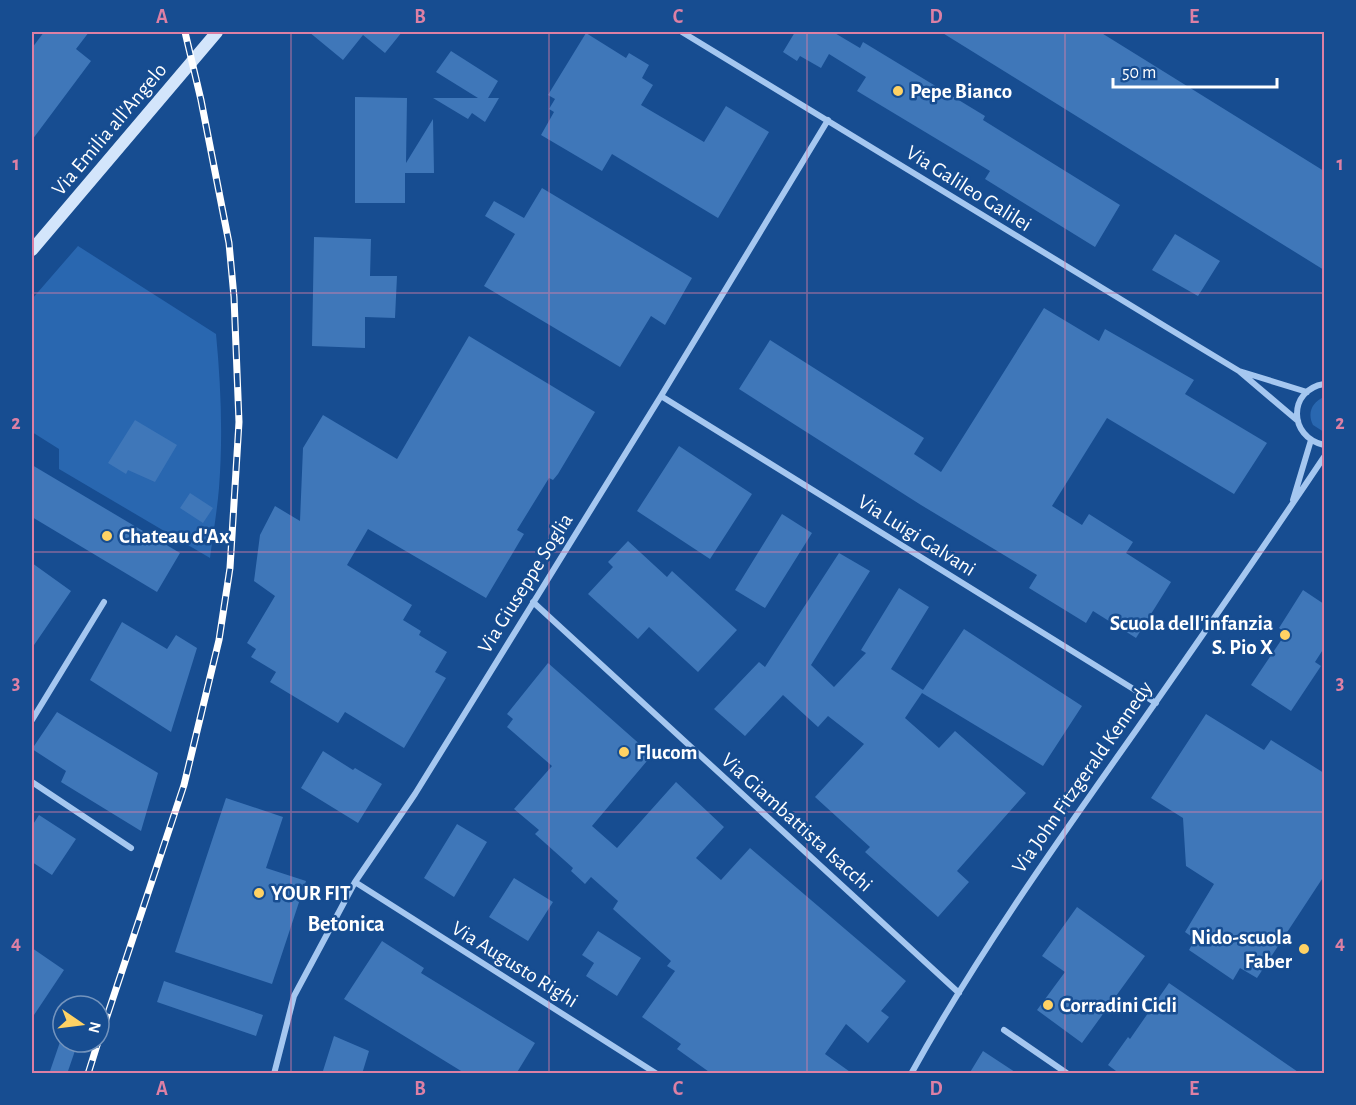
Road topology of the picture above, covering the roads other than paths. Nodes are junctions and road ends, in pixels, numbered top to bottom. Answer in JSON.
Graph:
{"nodes":[{"id":1,"x":217,"y":32,"type":"edge"},
{"id":2,"x":682,"y":32,"type":"edge"},
{"id":3,"x":828,"y":120,"type":"junction"},
{"id":4,"x":32,"y":250,"type":"edge"},
{"id":5,"x":1239,"y":371,"type":"junction"},
{"id":6,"x":1324,"y":384,"type":"edge"},
{"id":7,"x":1307,"y":392,"type":"junction"},
{"id":8,"x":661,"y":396,"type":"junction"},
{"id":9,"x":1298,"y":421,"type":"junction"},
{"id":10,"x":1311,"y":440,"type":"junction"},
{"id":11,"x":1324,"y":445,"type":"edge"},
{"id":12,"x":1324,"y":457,"type":"edge"},
{"id":13,"x":1291,"y":507,"type":"junction"},
{"id":14,"x":104,"y":602,"type":"dead end"},
{"id":15,"x":533,"y":602,"type":"junction"},
{"id":16,"x":1156,"y":703,"type":"junction"},
{"id":17,"x":32,"y":720,"type":"edge"},
{"id":18,"x":32,"y":782,"type":"edge"},
{"id":19,"x":131,"y":848,"type":"dead end"},
{"id":20,"x":355,"y":882,"type":"junction"},
{"id":21,"x":959,"y":993,"type":"junction"},
{"id":22,"x":1004,"y":1030,"type":"dead end"},
{"id":23,"x":274,"y":1074,"type":"edge"},
{"id":24,"x":657,"y":1074,"type":"edge"},
{"id":25,"x":911,"y":1074,"type":"edge"},
{"id":26,"x":1068,"y":1074,"type":"edge"}],
"edges":[{"from":1,"to":4,"type":"main road","name":"Via Emilia all'Angelo"},
{"from":2,"to":3,"type":"street","name":"Via Galileo Galilei"},
{"from":3,"to":5,"type":"street","name":"Via Galileo Galilei"},
{"from":3,"to":8,"type":"street","name":"Via Giuseppe Soglia"},
{"from":5,"to":7,"type":"street","name":"Via Galileo Galilei"},
{"from":5,"to":9,"type":"street","name":"Via Galileo Galilei"},
{"from":6,"to":7,"type":"street"},
{"from":7,"to":9,"type":"street"},
{"from":8,"to":15,"type":"street","name":"Via Giuseppe Soglia"},
{"from":8,"to":16,"type":"street","name":"Via Luigi Galvani"},
{"from":9,"to":10,"type":"street"},
{"from":10,"to":11,"type":"street"},
{"from":10,"to":13,"type":"street","name":"Via John Fitzgerald Kennedy"},
{"from":12,"to":13,"type":"street","name":"Via John Fitzgerald Kennedy"},
{"from":13,"to":16,"type":"street","name":"Via John Fitzgerald Kennedy"},
{"from":14,"to":17,"type":"street"},
{"from":15,"to":20,"type":"street","name":"Via Giuseppe Soglia"},
{"from":15,"to":21,"type":"street","name":"Via Giambattista Isacchi"},
{"from":16,"to":21,"type":"street","name":"Via John Fitzgerald Kennedy"},
{"from":18,"to":19,"type":"street"},
{"from":20,"to":23,"type":"street","name":"Via Giuseppe Soglia"},
{"from":20,"to":24,"type":"street","name":"Via Augusto Righi"},
{"from":21,"to":25,"type":"street","name":"Via John Fitzgerald Kennedy"},
{"from":22,"to":26,"type":"street"}]}
